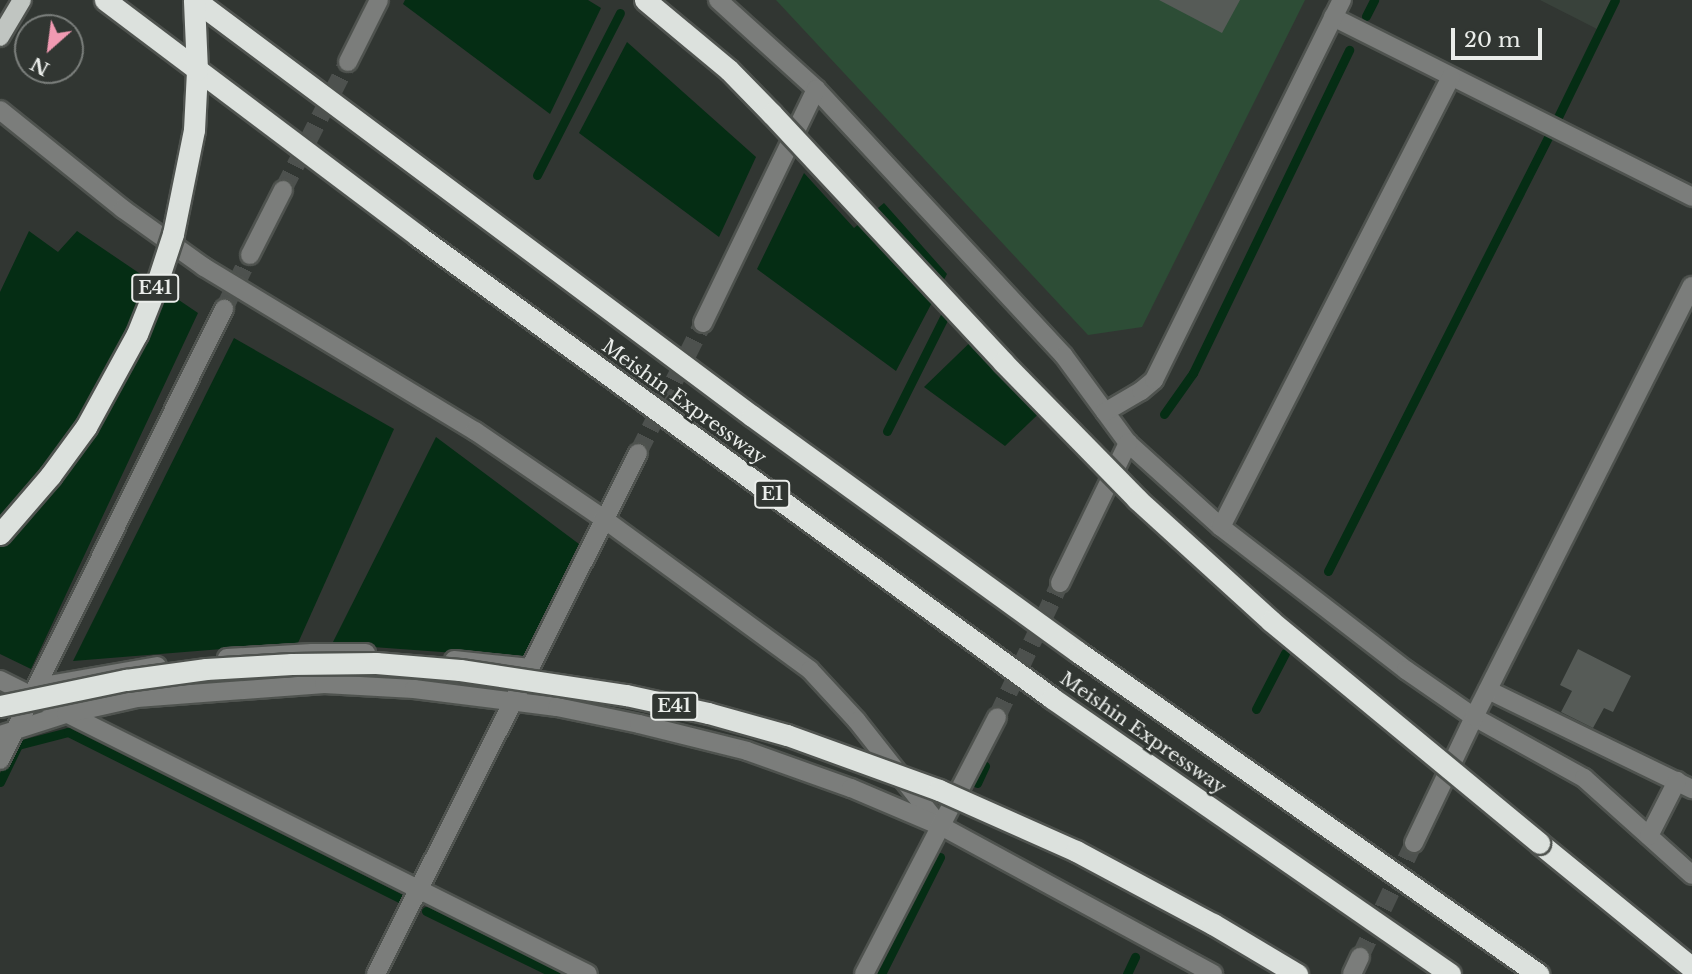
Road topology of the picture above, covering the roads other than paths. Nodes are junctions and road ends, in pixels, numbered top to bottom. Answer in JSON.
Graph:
{"nodes":[{"id":1,"x":22,"y":0,"type":"edge"},
{"id":2,"x":105,"y":0,"type":"edge"},
{"id":3,"x":195,"y":0,"type":"edge"},
{"id":4,"x":379,"y":0,"type":"edge"},
{"id":5,"x":645,"y":0,"type":"edge"},
{"id":6,"x":718,"y":0,"type":"edge"},
{"id":7,"x":1342,"y":0,"type":"edge"},
{"id":8,"x":1333,"y":17,"type":"junction"},
{"id":9,"x":0,"y":37,"type":"edge"},
{"id":10,"x":348,"y":62,"type":"tunnel mouth"},
{"id":11,"x":1451,"y":77,"type":"junction"},
{"id":12,"x":816,"y":89,"type":"junction"},
{"id":13,"x":0,"y":110,"type":"edge"},
{"id":14,"x":283,"y":190,"type":"tunnel mouth"},
{"id":15,"x":1692,"y":197,"type":"edge"},
{"id":16,"x":250,"y":255,"type":"tunnel mouth"},
{"id":17,"x":1692,"y":286,"type":"edge"},
{"id":18,"x":224,"y":309,"type":"tunnel mouth"},
{"id":19,"x":703,"y":323,"type":"tunnel mouth"},
{"id":20,"x":1105,"y":412,"type":"junction"},
{"id":21,"x":1128,"y":443,"type":"junction"},
{"id":22,"x":638,"y":453,"type":"tunnel mouth"},
{"id":23,"x":604,"y":519,"type":"junction"},
{"id":24,"x":1221,"y":527,"type":"junction"},
{"id":25,"x":0,"y":534,"type":"edge"},
{"id":26,"x":1060,"y":583,"type":"tunnel mouth"},
{"id":27,"x":531,"y":668,"type":"junction"},
{"id":28,"x":0,"y":680,"type":"edge"},
{"id":29,"x":1488,"y":690,"type":"junction"},
{"id":30,"x":34,"y":692,"type":"junction"},
{"id":31,"x":513,"y":701,"type":"junction"},
{"id":32,"x":0,"y":706,"type":"edge"},
{"id":33,"x":66,"y":714,"type":"junction"},
{"id":34,"x":997,"y":717,"type":"tunnel mouth"},
{"id":35,"x":1474,"y":717,"type":"junction"},
{"id":36,"x":8,"y":732,"type":"edge"},
{"id":37,"x":0,"y":760,"type":"edge"},
{"id":38,"x":1685,"y":785,"type":"edge"},
{"id":39,"x":939,"y":825,"type":"junction"},
{"id":40,"x":1649,"y":836,"type":"junction"},
{"id":41,"x":1414,"y":844,"type":"tunnel mouth"},
{"id":42,"x":1692,"y":875,"type":"edge"},
{"id":43,"x":418,"y":889,"type":"junction"},
{"id":44,"x":1360,"y":957,"type":"tunnel mouth"},
{"id":45,"x":1692,"y":968,"type":"edge"},
{"id":46,"x":376,"y":974,"type":"edge"},
{"id":47,"x":588,"y":974,"type":"edge"},
{"id":48,"x":864,"y":974,"type":"edge"},
{"id":49,"x":1213,"y":974,"type":"edge"},
{"id":50,"x":1297,"y":974,"type":"edge"},
{"id":51,"x":1352,"y":974,"type":"edge"},
{"id":52,"x":1450,"y":974,"type":"edge"},
{"id":53,"x":1538,"y":974,"type":"edge"}],
"edges":[{"from":1,"to":9,"type":"main road"},
{"from":2,"to":52,"type":"highway","name":"Meishin Expressway","number":"E1","bridge":true},
{"from":3,"to":25,"type":"highway","number":"E41","bridge":true},
{"from":3,"to":53,"type":"highway","name":"Meishin Expressway","number":"E1","bridge":true},
{"from":4,"to":10,"type":"street"},
{"from":5,"to":45,"type":"highway","bridge":true},
{"from":6,"to":12,"type":"street"},
{"from":7,"to":8,"type":"street"},
{"from":8,"to":11,"type":"street"},
{"from":8,"to":20,"type":"street"},
{"from":11,"to":15,"type":"street"},
{"from":11,"to":24,"type":"street"},
{"from":12,"to":19,"type":"street"},
{"from":12,"to":20,"type":"street"},
{"from":13,"to":23,"type":"street"},
{"from":14,"to":16,"type":"street"},
{"from":17,"to":29,"type":"street"},
{"from":18,"to":30,"type":"street"},
{"from":20,"to":21,"type":"street"},
{"from":21,"to":24,"type":"street"},
{"from":21,"to":26,"type":"street"},
{"from":22,"to":23,"type":"street"},
{"from":23,"to":27,"type":"street"},
{"from":23,"to":39,"type":"street"},
{"from":24,"to":35,"type":"street"},
{"from":27,"to":30,"type":"street"},
{"from":27,"to":31,"type":"street"},
{"from":28,"to":30,"type":"street"},
{"from":29,"to":35,"type":"street"},
{"from":29,"to":38,"type":"street"},
{"from":30,"to":33,"type":"street"},
{"from":30,"to":36,"type":"street"},
{"from":31,"to":33,"type":"street"},
{"from":31,"to":39,"type":"street"},
{"from":31,"to":43,"type":"street"},
{"from":32,"to":50,"type":"highway","number":"E41","bridge":true},
{"from":33,"to":36,"type":"street"},
{"from":33,"to":43,"type":"street"},
{"from":34,"to":39,"type":"street"},
{"from":35,"to":40,"type":"street"},
{"from":35,"to":41,"type":"street"},
{"from":36,"to":37,"type":"street"},
{"from":38,"to":40,"type":"street"},
{"from":39,"to":48,"type":"street"},
{"from":39,"to":49,"type":"street"},
{"from":40,"to":42,"type":"street"},
{"from":43,"to":46,"type":"street"},
{"from":43,"to":47,"type":"street"},
{"from":44,"to":51,"type":"street"}]}
